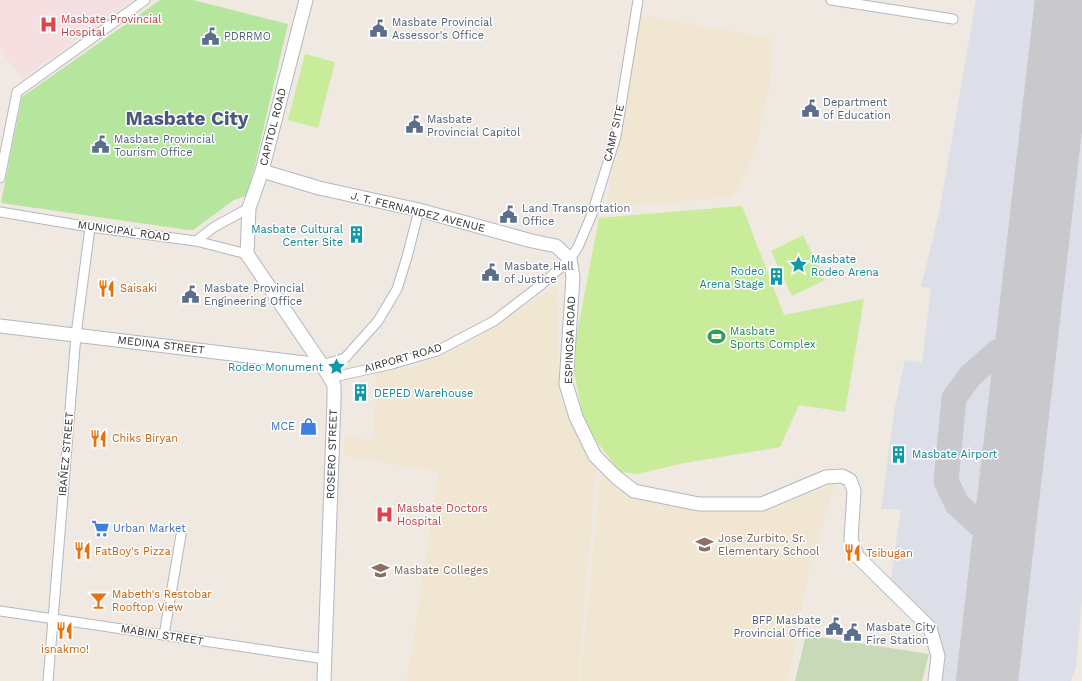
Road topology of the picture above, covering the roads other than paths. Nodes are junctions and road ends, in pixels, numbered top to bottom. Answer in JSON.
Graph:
{"nodes":[{"id":1,"x":145,"y":0,"type":"edge"},
{"id":2,"x":306,"y":0,"type":"edge"},
{"id":3,"x":638,"y":0,"type":"edge"},
{"id":4,"x":831,"y":0,"type":"edge"},
{"id":5,"x":953,"y":20,"type":"dead end"},
{"id":6,"x":262,"y":170,"type":"junction"},
{"id":7,"x":0,"y":178,"type":"edge"},
{"id":8,"x":249,"y":208,"type":"junction"},
{"id":9,"x":419,"y":210,"type":"junction"},
{"id":10,"x":0,"y":212,"type":"edge"},
{"id":11,"x":90,"y":227,"type":"junction"},
{"id":12,"x":196,"y":241,"type":"junction"},
{"id":13,"x":246,"y":254,"type":"junction"},
{"id":14,"x":570,"y":259,"type":"junction"},
{"id":15,"x":0,"y":326,"type":"edge"},
{"id":16,"x":76,"y":335,"type":"junction"},
{"id":17,"x":345,"y":358,"type":"junction"},
{"id":18,"x":322,"y":365,"type":"junction"},
{"id":19,"x":348,"y":374,"type":"junction"},
{"id":20,"x":329,"y":378,"type":"junction"},
{"id":21,"x":181,"y":535,"type":"dead end"},
{"id":22,"x":0,"y":611,"type":"edge"},
{"id":23,"x":53,"y":618,"type":"junction"},
{"id":24,"x":164,"y":635,"type":"junction"},
{"id":25,"x":324,"y":659,"type":"junction"},
{"id":26,"x":48,"y":681,"type":"edge"},
{"id":27,"x":324,"y":681,"type":"edge"},
{"id":28,"x":935,"y":681,"type":"edge"}],
"edges":[{"from":1,"to":7,"type":"street"},
{"from":2,"to":6,"type":"street","name":"CAPITOL ROAD"},
{"from":3,"to":14,"type":"street","name":"CAMP SITE"},
{"from":4,"to":5,"type":"street"},
{"from":6,"to":8,"type":"street","name":"CAPITOL ROAD"},
{"from":6,"to":9,"type":"street","name":"J. T. FERNANDEZ AVENUE"},
{"from":8,"to":12,"type":"street"},
{"from":8,"to":13,"type":"street","name":"CAPITOL ROAD"},
{"from":9,"to":14,"type":"street","name":"J. T. FERNANDEZ AVENUE"},
{"from":9,"to":17,"type":"street"},
{"from":10,"to":11,"type":"street","name":"MUNICIPAL ROAD"},
{"from":11,"to":12,"type":"street","name":"MUNICIPAL ROAD"},
{"from":11,"to":16,"type":"street","name":"IBAÑEZ STREET"},
{"from":12,"to":13,"type":"street","name":"MUNICIPAL ROAD"},
{"from":13,"to":18,"type":"street","name":"ROSERO STREET"},
{"from":14,"to":19,"type":"street","name":"AIRPORT ROAD"},
{"from":14,"to":28,"type":"street","name":"ESPINOSA ROAD"},
{"from":15,"to":16,"type":"street","name":"MEDINA STREET"},
{"from":16,"to":18,"type":"street","name":"MEDINA STREET"},
{"from":16,"to":23,"type":"street","name":"IBAÑEZ STREET"},
{"from":17,"to":18,"type":"street"},
{"from":17,"to":19,"type":"street"},
{"from":18,"to":20,"type":"street","name":"ROSERO STREET"},
{"from":19,"to":20,"type":"street","name":"AIRPORT ROAD"},
{"from":20,"to":25,"type":"street","name":"ROSERO STREET"},
{"from":21,"to":24,"type":"street"},
{"from":22,"to":23,"type":"street","name":"MABINI STREET"},
{"from":23,"to":24,"type":"street","name":"MABINI STREET"},
{"from":23,"to":26,"type":"street","name":"IBAÑEZ STREET"},
{"from":24,"to":25,"type":"street","name":"MABINI STREET"},
{"from":25,"to":27,"type":"street","name":"ROSERO STREET"}]}
